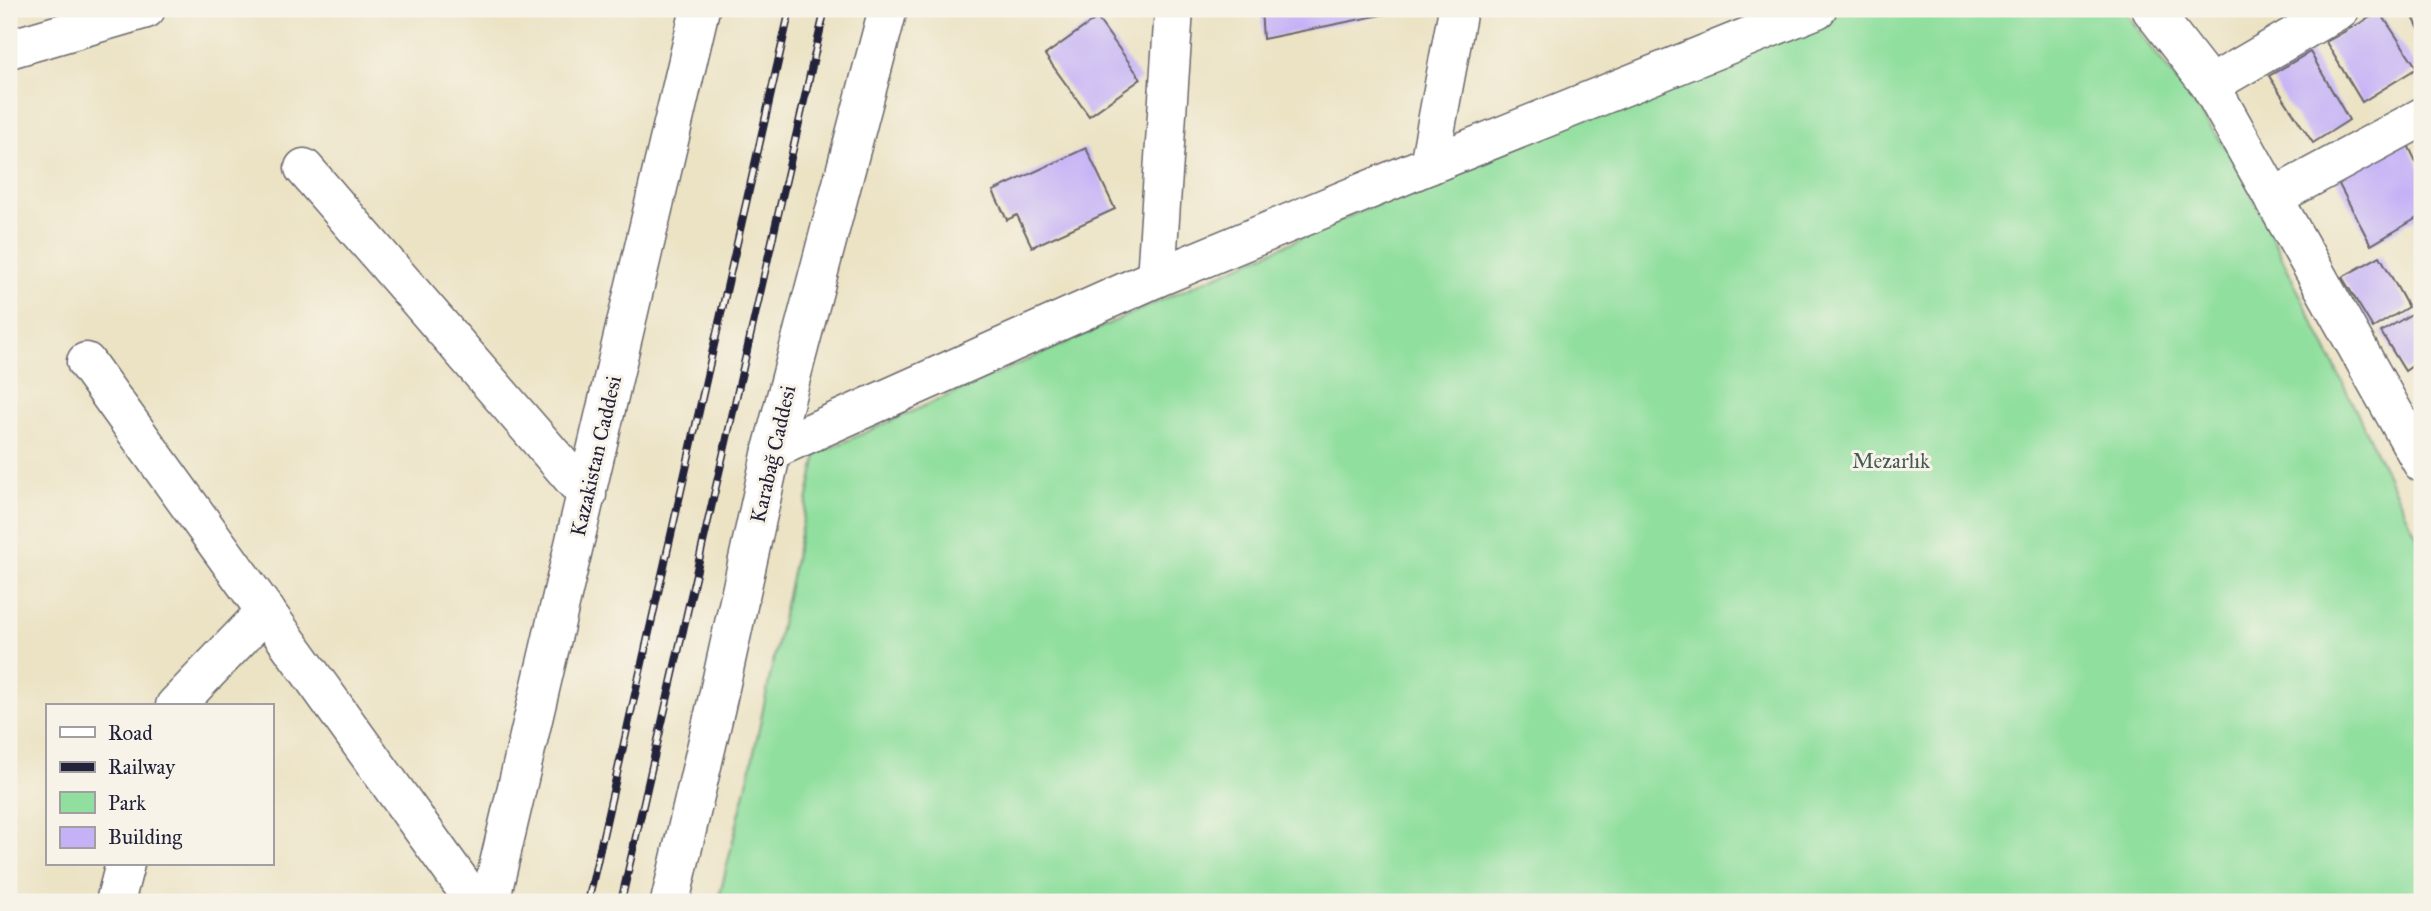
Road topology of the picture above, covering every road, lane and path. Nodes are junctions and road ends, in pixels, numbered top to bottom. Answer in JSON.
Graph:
{"nodes":[{"id":1,"x":146,"y":9,"type":"edge"},
{"id":2,"x":700,"y":9,"type":"edge"},
{"id":3,"x":888,"y":9,"type":"edge"},
{"id":4,"x":1174,"y":9,"type":"edge"},
{"id":5,"x":1458,"y":9,"type":"edge"},
{"id":6,"x":1817,"y":9,"type":"edge"},
{"id":7,"x":2151,"y":9,"type":"edge"},
{"id":8,"x":2340,"y":9,"type":"edge"},
{"id":9,"x":9,"y":49,"type":"edge"},
{"id":10,"x":2210,"y":85,"type":"junction"},
{"id":11,"x":2422,"y":117,"type":"edge"},
{"id":12,"x":1429,"y":164,"type":"junction"},
{"id":13,"x":304,"y":168,"type":"dead end"},
{"id":14,"x":2274,"y":197,"type":"junction"},
{"id":15,"x":1156,"y":278,"type":"junction"},
{"id":16,"x":86,"y":362,"type":"dead end"},
{"id":17,"x":772,"y":450,"type":"junction"},
{"id":18,"x":2422,"y":463,"type":"edge"},
{"id":19,"x":587,"y":495,"type":"junction"},
{"id":20,"x":266,"y":611,"type":"junction"},
{"id":21,"x":177,"y":704,"type":"edge"},
{"id":22,"x":124,"y":866,"type":"edge"},
{"id":23,"x":115,"y":902,"type":"edge"},
{"id":24,"x":475,"y":902,"type":"edge"},
{"id":25,"x":489,"y":902,"type":"edge"},
{"id":26,"x":670,"y":902,"type":"edge"}],
"edges":[{"from":1,"to":9,"type":"street"},
{"from":2,"to":19,"type":"street","name":"Kazakistan Caddesi"},
{"from":3,"to":17,"type":"street","name":"Karabağ Caddesi"},
{"from":4,"to":15,"type":"street"},
{"from":5,"to":12,"type":"street"},
{"from":6,"to":12,"type":"street"},
{"from":7,"to":10,"type":"street"},
{"from":8,"to":10,"type":"street"},
{"from":10,"to":14,"type":"street"},
{"from":11,"to":14,"type":"street"},
{"from":12,"to":15,"type":"street"},
{"from":13,"to":19,"type":"street"},
{"from":14,"to":18,"type":"street"},
{"from":15,"to":17,"type":"street"},
{"from":16,"to":20,"type":"street"},
{"from":17,"to":26,"type":"street","name":"Karabağ Caddesi"},
{"from":19,"to":25,"type":"street","name":"Kazakistan Caddesi"},
{"from":20,"to":21,"type":"street"},
{"from":20,"to":24,"type":"street"},
{"from":22,"to":23,"type":"street"}]}
